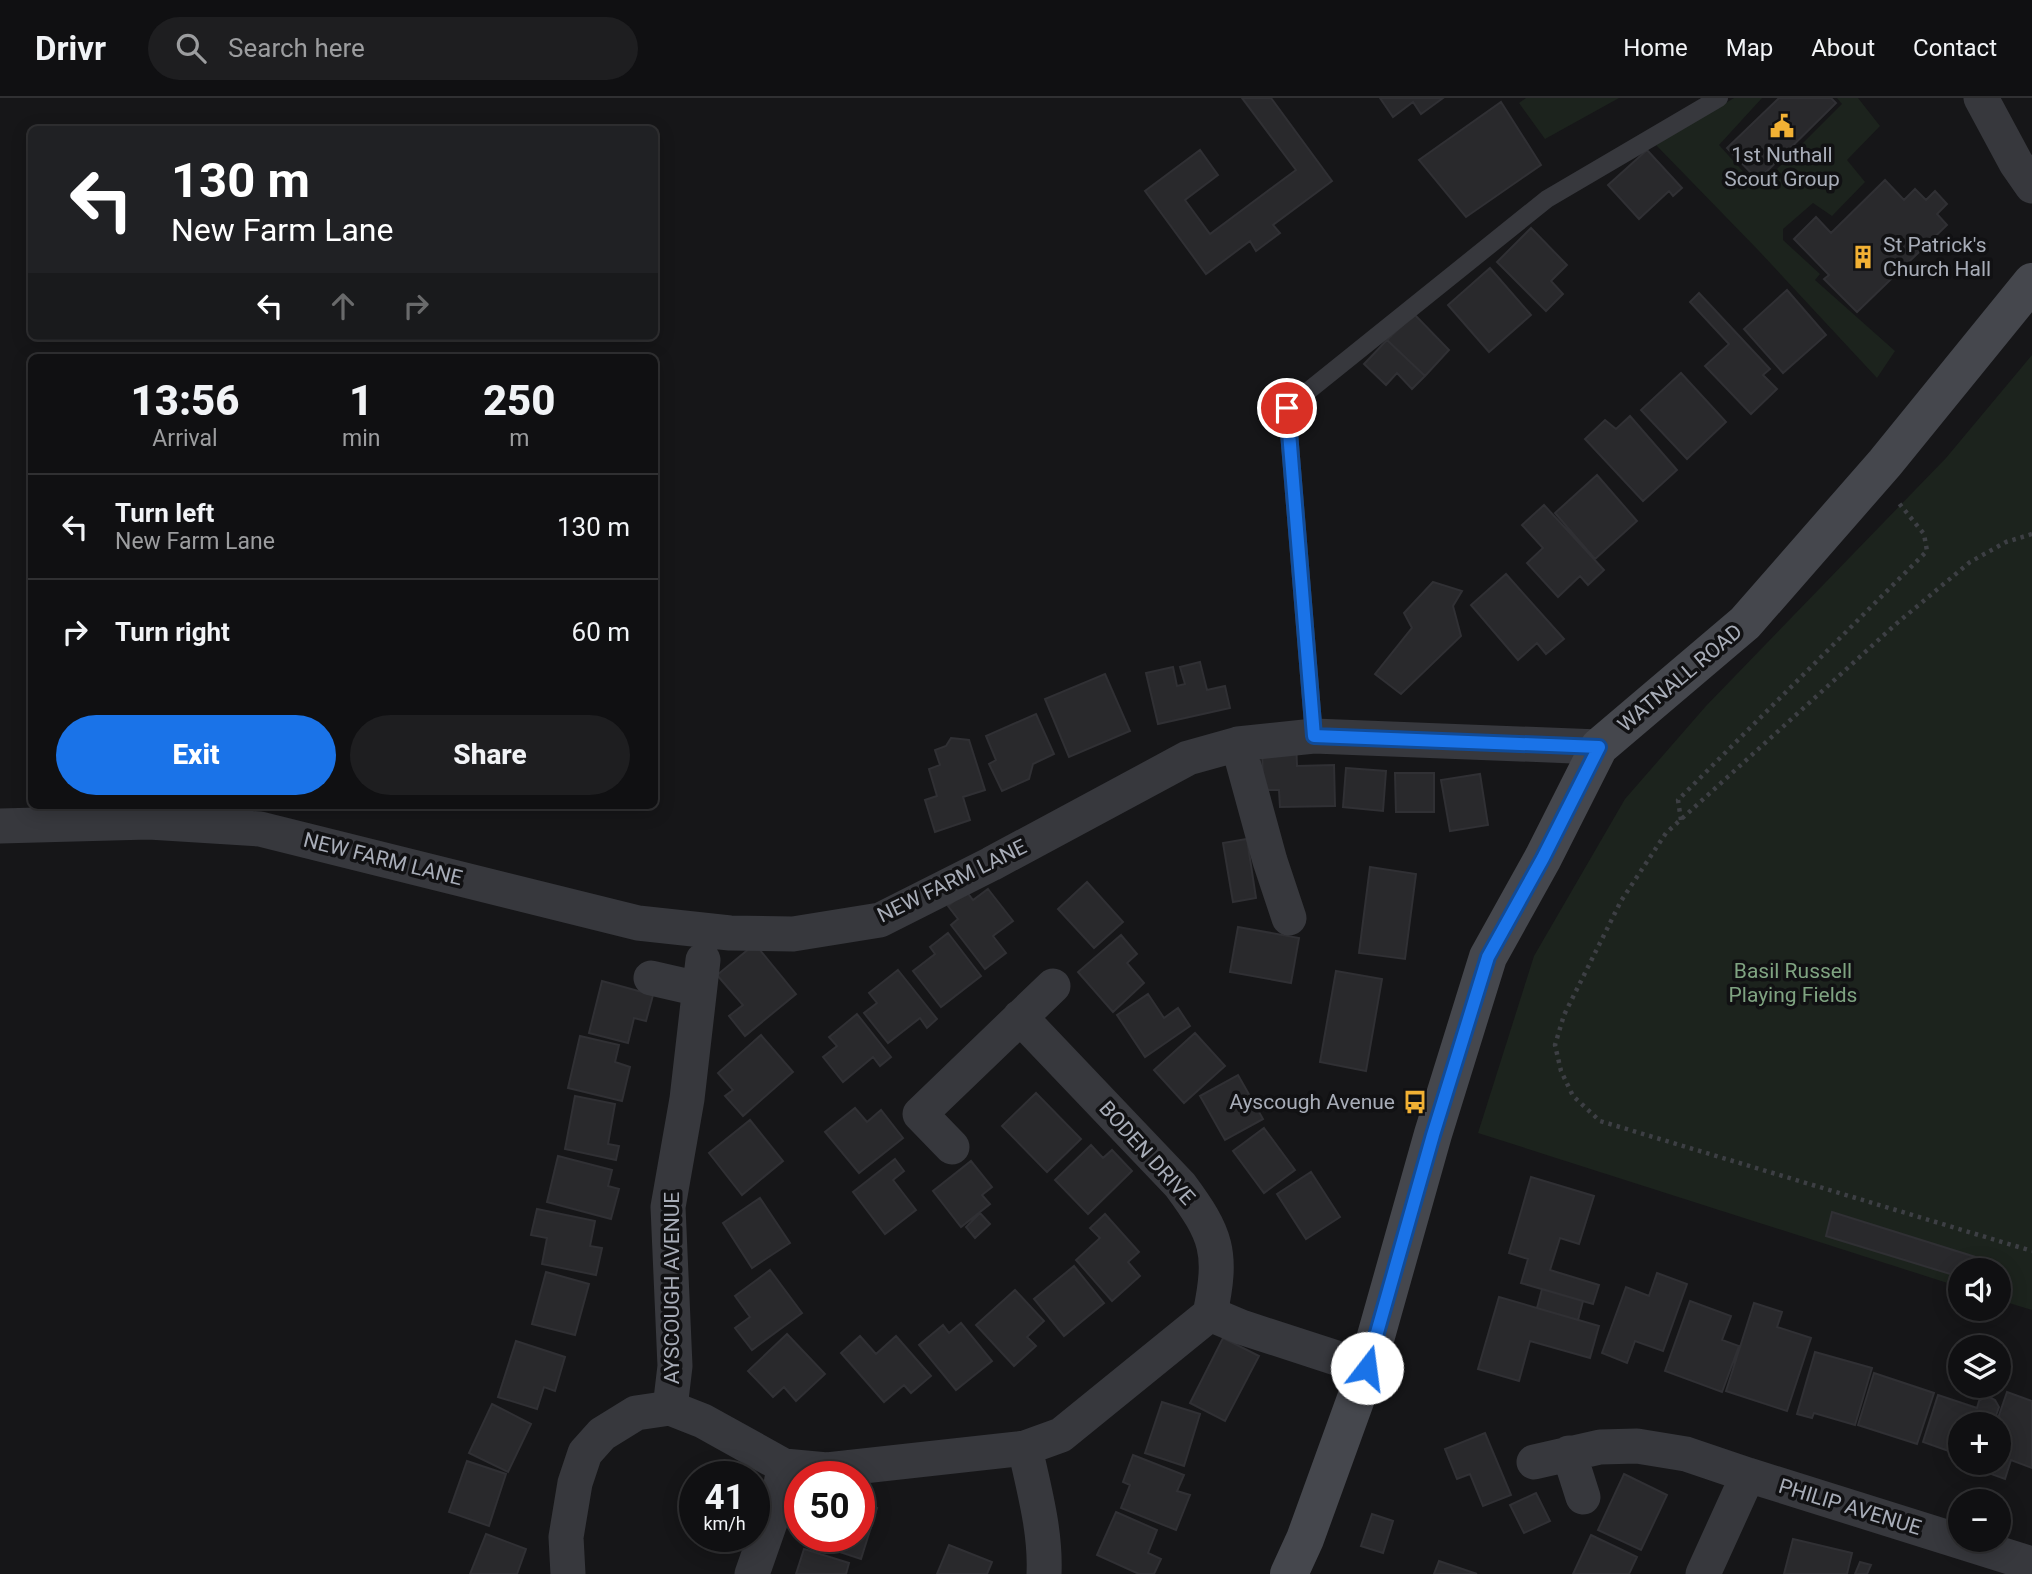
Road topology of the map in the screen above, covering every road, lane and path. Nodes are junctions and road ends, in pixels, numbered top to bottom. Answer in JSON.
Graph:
{"nodes":[{"id":1,"x":1719,"y":98,"type":"edge"},
{"id":2,"x":1981,"y":98,"type":"edge"},
{"id":3,"x":2032,"y":186,"type":"edge"},
{"id":4,"x":2032,"y":282,"type":"edge"},
{"id":5,"x":1875,"y":474,"type":"junction"},
{"id":6,"x":2032,"y":534,"type":"edge"},
{"id":7,"x":1314,"y":736,"type":"junction"},
{"id":8,"x":1238,"y":744,"type":"junction"},
{"id":9,"x":1599,"y":747,"type":"junction"},
{"id":10,"x":1681,"y":820,"type":"junction"},
{"id":11,"x":0,"y":826,"type":"edge"},
{"id":12,"x":1289,"y":918,"type":"dead end"},
{"id":13,"x":650,"y":978,"type":"dead end"},
{"id":14,"x":1053,"y":986,"type":"dead end"},
{"id":15,"x":1020,"y":1017,"type":"junction"},
{"id":16,"x":952,"y":1147,"type":"dead end"},
{"id":17,"x":2032,"y":1251,"type":"edge"},
{"id":18,"x":1210,"y":1314,"type":"junction"},
{"id":19,"x":1367,"y":1368,"type":"junction"},
{"id":20,"x":670,"y":1408,"type":"junction"},
{"id":21,"x":1025,"y":1448,"type":"junction"},
{"id":22,"x":1569,"y":1453,"type":"junction"},
{"id":23,"x":1534,"y":1462,"type":"dead end"},
{"id":24,"x":875,"y":1465,"type":"edge"},
{"id":25,"x":784,"y":1466,"type":"joint"},
{"id":26,"x":1748,"y":1475,"type":"junction"},
{"id":27,"x":1583,"y":1497,"type":"dead end"},
{"id":28,"x":2032,"y":1563,"type":"edge"},
{"id":29,"x":568,"y":1574,"type":"edge"},
{"id":30,"x":752,"y":1574,"type":"edge"},
{"id":31,"x":1044,"y":1574,"type":"edge"},
{"id":32,"x":1289,"y":1574,"type":"edge"},
{"id":33,"x":1703,"y":1574,"type":"edge"}],
"edges":[{"from":1,"to":7,"type":"lane"},
{"from":2,"to":3,"type":"street"},
{"from":4,"to":5,"type":"main road","name":"WATNALL ROAD"},
{"from":5,"to":9,"type":"main road","name":"WATNALL ROAD"},
{"from":5,"to":10,"type":"path"},
{"from":6,"to":10,"type":"path"},
{"from":7,"to":8,"type":"street","name":"NEW FARM LANE"},
{"from":7,"to":9,"type":"street","name":"NEW FARM LANE"},
{"from":8,"to":11,"type":"street","name":"NEW FARM LANE"},
{"from":8,"to":12,"type":"street"},
{"from":9,"to":19,"type":"main road","name":"WATNALL ROAD"},
{"from":10,"to":17,"type":"path"},
{"from":13,"to":20,"type":"street","name":"AYSCOUGH AVENUE"},
{"from":14,"to":15,"type":"street"},
{"from":15,"to":16,"type":"street"},
{"from":15,"to":18,"type":"street","name":"BODEN DRIVE"},
{"from":18,"to":19,"type":"street"},
{"from":18,"to":21,"type":"street","name":"AYSCOUGH AVENUE"},
{"from":19,"to":32,"type":"main road","name":"WATNALL ROAD"},
{"from":20,"to":25,"type":"street","name":"AYSCOUGH AVENUE"},
{"from":20,"to":29,"type":"street"},
{"from":21,"to":24,"type":"street","name":"AYSCOUGH AVENUE"},
{"from":21,"to":31,"type":"street"},
{"from":22,"to":23,"type":"street","name":"PHILIP AVENUE"},
{"from":22,"to":26,"type":"street","name":"PHILIP AVENUE"},
{"from":22,"to":27,"type":"street"},
{"from":25,"to":30,"type":"street"},
{"from":26,"to":28,"type":"street","name":"PHILIP AVENUE"},
{"from":26,"to":33,"type":"street"}]}
